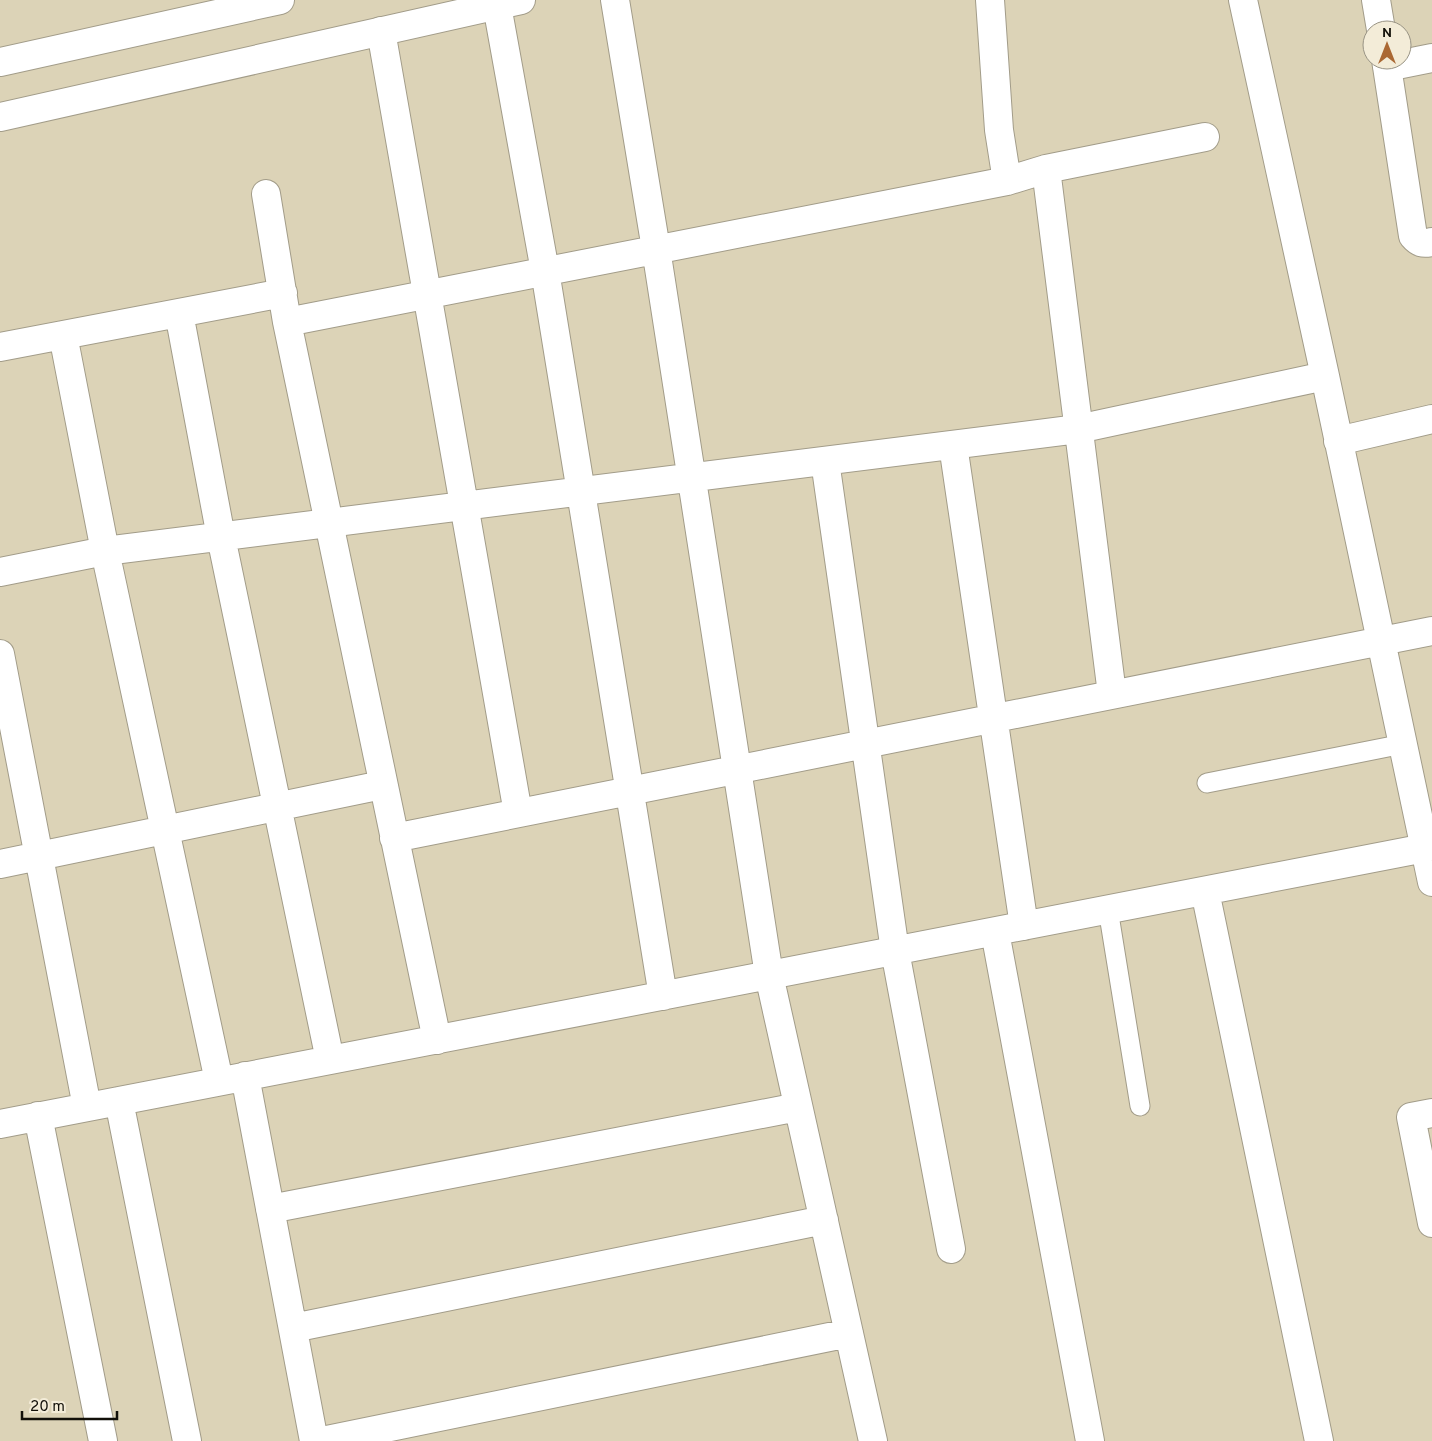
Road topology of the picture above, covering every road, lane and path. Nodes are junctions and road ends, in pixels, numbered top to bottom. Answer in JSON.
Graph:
{"nodes":[{"id":1,"x":280,"y":0,"type":"edge"},
{"id":2,"x":615,"y":0,"type":"edge"},
{"id":3,"x":990,"y":0,"type":"edge"},
{"id":4,"x":1243,"y":0,"type":"edge"},
{"id":5,"x":1376,"y":0,"type":"edge"},
{"id":6,"x":505,"y":2,"type":"edge"},
{"id":7,"x":1379,"y":20,"type":"edge"},
{"id":8,"x":380,"y":30,"type":"junction"},
{"id":9,"x":1432,"y":58,"type":"edge"},
{"id":10,"x":1412,"y":61,"type":"edge"},
{"id":11,"x":0,"y":62,"type":"edge"},
{"id":12,"x":1387,"y":70,"type":"edge"},
{"id":13,"x":0,"y":117,"type":"edge"},
{"id":14,"x":1205,"y":137,"type":"dead end"},
{"id":15,"x":1046,"y":169,"type":"junction"},
{"id":16,"x":1006,"y":181,"type":"junction"},
{"id":17,"x":266,"y":194,"type":"dead end"},
{"id":18,"x":1432,"y":242,"type":"edge"},
{"id":19,"x":656,"y":249,"type":"junction"},
{"id":20,"x":545,"y":271,"type":"junction"},
{"id":21,"x":283,"y":293,"type":"junction"},
{"id":22,"x":427,"y":295,"type":"junction"},
{"id":23,"x":179,"y":313,"type":"junction"},
{"id":24,"x":287,"y":322,"type":"junction"},
{"id":25,"x":63,"y":335,"type":"junction"},
{"id":26,"x":0,"y":347,"type":"edge"},
{"id":27,"x":1325,"y":376,"type":"junction"},
{"id":28,"x":1432,"y":418,"type":"edge"},
{"id":29,"x":1078,"y":429,"type":"junction"},
{"id":30,"x":1338,"y":441,"type":"junction"},
{"id":31,"x":953,"y":444,"type":"junction"},
{"id":32,"x":825,"y":461,"type":"junction"},
{"id":33,"x":692,"y":478,"type":"junction"},
{"id":34,"x":580,"y":492,"type":"junction"},
{"id":35,"x":465,"y":506,"type":"junction"},
{"id":36,"x":329,"y":523,"type":"junction"},
{"id":37,"x":221,"y":537,"type":"junction"},
{"id":38,"x":105,"y":552,"type":"junction"},
{"id":39,"x":0,"y":572,"type":"edge"},
{"id":40,"x":1432,"y":631,"type":"edge"},
{"id":41,"x":1381,"y":641,"type":"junction"},
{"id":42,"x":0,"y":654,"type":"edge"},
{"id":43,"x":1112,"y":694,"type":"junction"},
{"id":44,"x":994,"y":718,"type":"junction"},
{"id":45,"x":866,"y":744,"type":"junction"},
{"id":46,"x":1403,"y":744,"type":"junction"},
{"id":47,"x":737,"y":769,"type":"junction"},
{"id":48,"x":1207,"y":783,"type":"dead end"},
{"id":49,"x":382,"y":785,"type":"junction"},
{"id":50,"x":629,"y":791,"type":"junction"},
{"id":51,"x":277,"y":807,"type":"junction"},
{"id":52,"x":518,"y":813,"type":"junction"},
{"id":53,"x":165,"y":830,"type":"junction"},
{"id":54,"x":394,"y":838,"type":"junction"},
{"id":55,"x":1425,"y":848,"type":"junction"},
{"id":56,"x":39,"y":856,"type":"junction"},
{"id":57,"x":0,"y":864,"type":"edge"},
{"id":58,"x":1432,"y":882,"type":"edge"},
{"id":59,"x":1205,"y":891,"type":"junction"},
{"id":60,"x":1108,"y":909,"type":"junction"},
{"id":61,"x":1024,"y":926,"type":"junction"},
{"id":62,"x":996,"y":932,"type":"junction"},
{"id":63,"x":895,"y":951,"type":"junction"},
{"id":64,"x":769,"y":975,"type":"junction"},
{"id":65,"x":663,"y":996,"type":"junction"},
{"id":66,"x":436,"y":1040,"type":"junction"},
{"id":67,"x":330,"y":1060,"type":"junction"},
{"id":68,"x":232,"y":1079,"type":"junction"},
{"id":69,"x":119,"y":1101,"type":"junction"},
{"id":70,"x":1140,"y":1106,"type":"dead end"},
{"id":71,"x":87,"y":1107,"type":"junction"},
{"id":72,"x":798,"y":1107,"type":"junction"},
{"id":73,"x":1432,"y":1113,"type":"edge"},
{"id":74,"x":38,"y":1116,"type":"junction"},
{"id":75,"x":0,"y":1124,"type":"edge"},
{"id":76,"x":270,"y":1209,"type":"junction"},
{"id":77,"x":824,"y":1220,"type":"junction"},
{"id":78,"x":1432,"y":1223,"type":"edge"},
{"id":79,"x":952,"y":1249,"type":"dead end"},
{"id":80,"x":293,"y":1328,"type":"junction"},
{"id":81,"x":849,"y":1333,"type":"junction"},
{"id":82,"x":360,"y":1437,"type":"edge"},
{"id":83,"x":103,"y":1441,"type":"edge"},
{"id":84,"x":187,"y":1441,"type":"edge"},
{"id":85,"x":314,"y":1441,"type":"edge"},
{"id":86,"x":322,"y":1441,"type":"edge"},
{"id":87,"x":873,"y":1441,"type":"edge"},
{"id":88,"x":1090,"y":1441,"type":"edge"},
{"id":89,"x":1318,"y":1441,"type":"edge"}],
"edges":[{"from":1,"to":11,"type":"street"},
{"from":2,"to":19,"type":"street"},
{"from":3,"to":16,"type":"street"},
{"from":4,"to":27,"type":"street"},
{"from":5,"to":7,"type":"street"},
{"from":6,"to":8,"type":"street"},
{"from":6,"to":20,"type":"street"},
{"from":8,"to":13,"type":"street"},
{"from":8,"to":22,"type":"street"},
{"from":9,"to":10,"type":"street"},
{"from":12,"to":18,"type":"street"},
{"from":14,"to":15,"type":"street"},
{"from":15,"to":16,"type":"street"},
{"from":15,"to":29,"type":"street"},
{"from":16,"to":19,"type":"street"},
{"from":17,"to":21,"type":"street"},
{"from":19,"to":20,"type":"street"},
{"from":19,"to":33,"type":"street"},
{"from":20,"to":22,"type":"street"},
{"from":20,"to":34,"type":"street"},
{"from":21,"to":23,"type":"street"},
{"from":21,"to":24,"type":"street"},
{"from":22,"to":24,"type":"street"},
{"from":22,"to":35,"type":"street"},
{"from":23,"to":25,"type":"street"},
{"from":23,"to":37,"type":"street"},
{"from":24,"to":36,"type":"street"},
{"from":25,"to":26,"type":"street"},
{"from":25,"to":38,"type":"street"},
{"from":27,"to":29,"type":"street"},
{"from":27,"to":30,"type":"street"},
{"from":28,"to":30,"type":"street"},
{"from":29,"to":31,"type":"street"},
{"from":29,"to":43,"type":"street"},
{"from":30,"to":41,"type":"street"},
{"from":31,"to":32,"type":"street"},
{"from":31,"to":44,"type":"street"},
{"from":32,"to":33,"type":"street"},
{"from":32,"to":45,"type":"street"},
{"from":33,"to":34,"type":"street"},
{"from":33,"to":47,"type":"street"},
{"from":34,"to":35,"type":"street"},
{"from":34,"to":50,"type":"street"},
{"from":35,"to":36,"type":"street"},
{"from":35,"to":52,"type":"street"},
{"from":36,"to":37,"type":"street"},
{"from":36,"to":49,"type":"street"},
{"from":37,"to":38,"type":"street"},
{"from":37,"to":51,"type":"street"},
{"from":38,"to":39,"type":"street"},
{"from":38,"to":53,"type":"street"},
{"from":40,"to":41,"type":"street"},
{"from":41,"to":43,"type":"street"},
{"from":41,"to":46,"type":"street"},
{"from":42,"to":56,"type":"street"},
{"from":43,"to":44,"type":"street"},
{"from":44,"to":45,"type":"street"},
{"from":44,"to":61,"type":"street"},
{"from":45,"to":47,"type":"street"},
{"from":45,"to":63,"type":"street"},
{"from":46,"to":48,"type":"lane"},
{"from":46,"to":55,"type":"street"},
{"from":47,"to":50,"type":"street"},
{"from":47,"to":64,"type":"street"},
{"from":49,"to":51,"type":"street"},
{"from":49,"to":54,"type":"street"},
{"from":50,"to":52,"type":"street"},
{"from":50,"to":65,"type":"street"},
{"from":51,"to":53,"type":"street"},
{"from":51,"to":67,"type":"street"},
{"from":52,"to":54,"type":"street"},
{"from":53,"to":56,"type":"street"},
{"from":53,"to":68,"type":"street"},
{"from":54,"to":66,"type":"street"},
{"from":55,"to":58,"type":"street"},
{"from":55,"to":59,"type":"street"},
{"from":56,"to":57,"type":"street"},
{"from":56,"to":71,"type":"street"},
{"from":59,"to":60,"type":"street"},
{"from":59,"to":89,"type":"street"},
{"from":60,"to":61,"type":"street"},
{"from":60,"to":70,"type":"lane"},
{"from":61,"to":62,"type":"street"},
{"from":62,"to":63,"type":"street"},
{"from":62,"to":88,"type":"street"},
{"from":63,"to":64,"type":"street"},
{"from":63,"to":79,"type":"street"},
{"from":64,"to":65,"type":"street"},
{"from":64,"to":72,"type":"street"},
{"from":65,"to":66,"type":"street"},
{"from":66,"to":67,"type":"street"},
{"from":67,"to":68,"type":"street"},
{"from":68,"to":69,"type":"street"},
{"from":68,"to":76,"type":"street"},
{"from":69,"to":71,"type":"street"},
{"from":69,"to":84,"type":"street"},
{"from":71,"to":74,"type":"street"},
{"from":72,"to":76,"type":"street"},
{"from":72,"to":77,"type":"street"},
{"from":73,"to":78,"type":"street"},
{"from":74,"to":75,"type":"street"},
{"from":74,"to":83,"type":"street"},
{"from":76,"to":80,"type":"street"},
{"from":77,"to":80,"type":"street"},
{"from":77,"to":81,"type":"street"},
{"from":80,"to":85,"type":"street"},
{"from":81,"to":82,"type":"street"},
{"from":81,"to":87,"type":"street"},
{"from":82,"to":86,"type":"street"}]}
